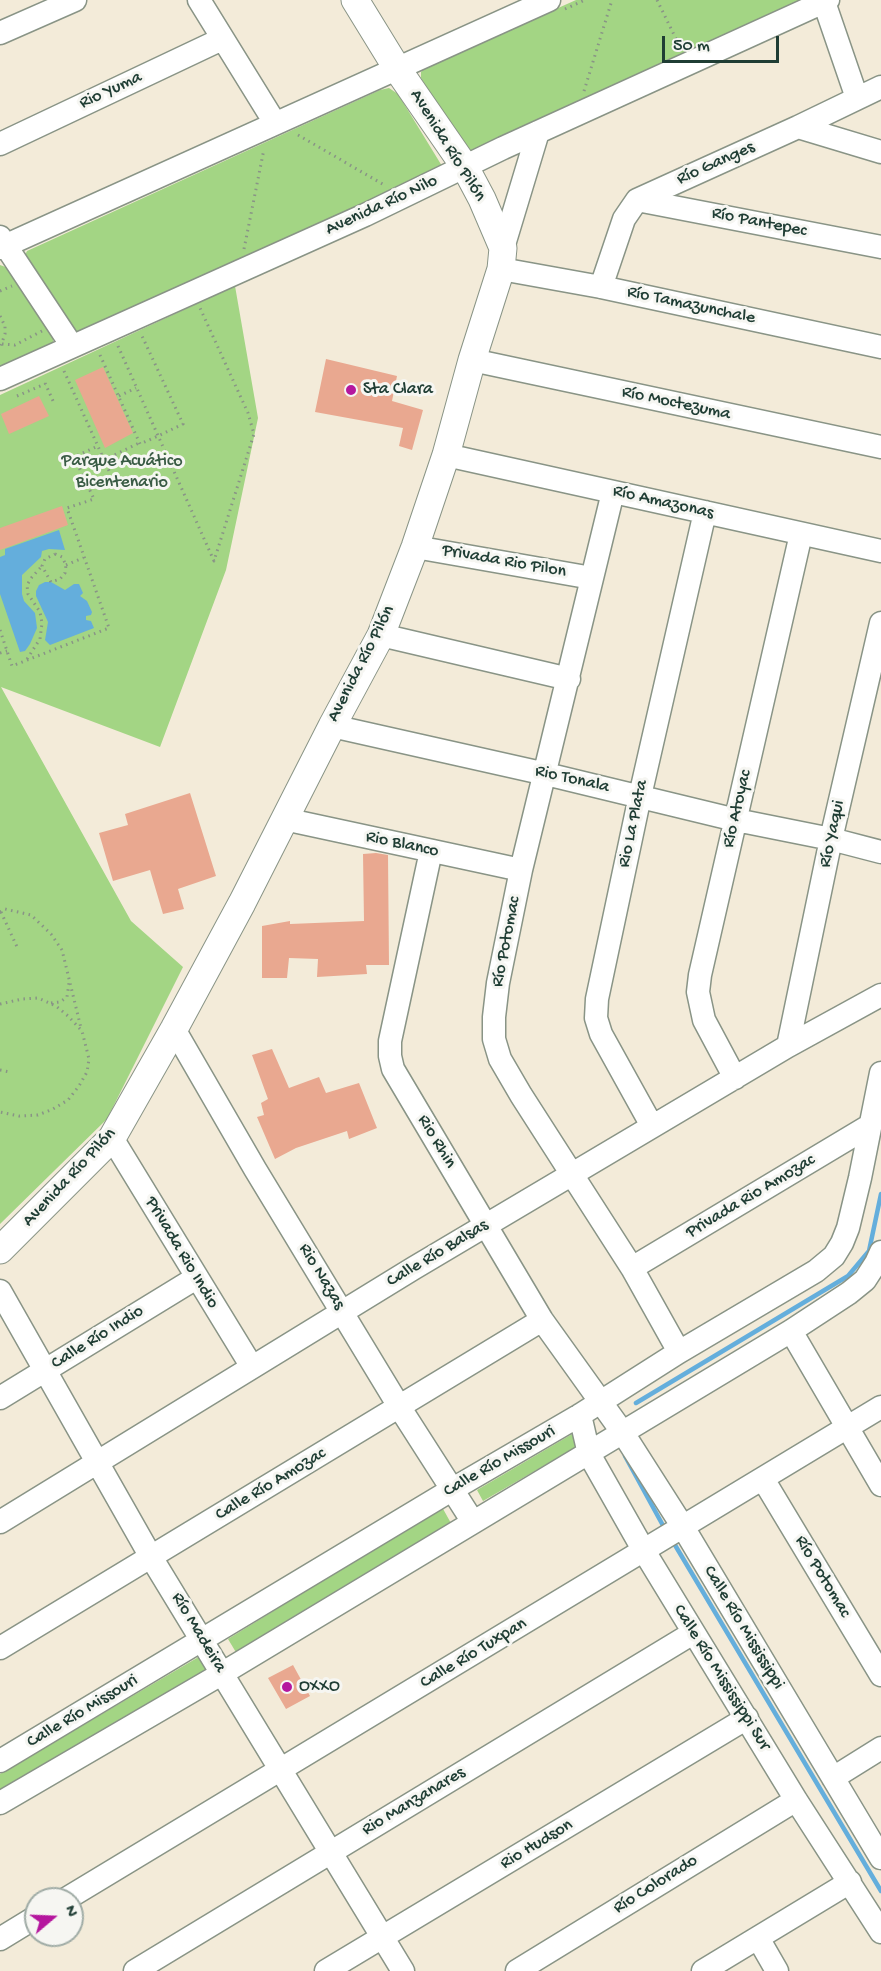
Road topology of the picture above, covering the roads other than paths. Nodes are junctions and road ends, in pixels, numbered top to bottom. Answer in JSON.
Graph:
{"nodes":[{"id":1,"x":75,"y":0,"type":"edge"},
{"id":2,"x":198,"y":0,"type":"edge"},
{"id":3,"x":355,"y":0,"type":"edge"},
{"id":4,"x":549,"y":0,"type":"edge"},
{"id":5,"x":826,"y":1,"type":"edge"},
{"id":6,"x":0,"y":33,"type":"edge"},
{"id":7,"x":222,"y":39,"type":"junction"},
{"id":8,"x":398,"y":70,"type":"junction"},
{"id":9,"x":881,"y":87,"type":"edge"},
{"id":10,"x":857,"y":98,"type":"junction"},
{"id":11,"x":275,"y":123,"type":"junction"},
{"id":12,"x":798,"y":127,"type":"junction"},
{"id":13,"x":538,"y":132,"type":"junction"},
{"id":14,"x":0,"y":144,"type":"edge"},
{"id":15,"x":881,"y":152,"type":"edge"},
{"id":16,"x":465,"y":167,"type":"junction"},
{"id":17,"x":637,"y":200,"type":"junction"},
{"id":18,"x":2,"y":244,"type":"edge"},
{"id":19,"x":881,"y":247,"type":"edge"},
{"id":20,"x":502,"y":258,"type":"junction"},
{"id":21,"x":601,"y":287,"type":"junction"},
{"id":22,"x":72,"y":346,"type":"junction"},
{"id":23,"x":881,"y":347,"type":"edge"},
{"id":24,"x":472,"y":360,"type":"junction"},
{"id":25,"x":0,"y":379,"type":"edge"},
{"id":26,"x":881,"y":447,"type":"edge"},
{"id":27,"x":446,"y":455,"type":"junction"},
{"id":28,"x":614,"y":492,"type":"junction"},
{"id":29,"x":705,"y":512,"type":"junction"},
{"id":30,"x":801,"y":534,"type":"junction"},
{"id":31,"x":415,"y":547,"type":"junction"},
{"id":32,"x":881,"y":551,"type":"edge"},
{"id":33,"x":592,"y":578,"type":"junction"},
{"id":34,"x":881,"y":623,"type":"edge"},
{"id":35,"x":381,"y":635,"type":"junction"},
{"id":36,"x":569,"y":679,"type":"junction"},
{"id":37,"x":332,"y":726,"type":"junction"},
{"id":38,"x":546,"y":774,"type":"junction"},
{"id":39,"x":640,"y":796,"type":"junction"},
{"id":40,"x":284,"y":819,"type":"junction"},
{"id":41,"x":736,"y":820,"type":"junction"},
{"id":42,"x":831,"y":839,"type":"junction"},
{"id":43,"x":431,"y":851,"type":"junction"},
{"id":44,"x":881,"y":852,"type":"edge"},
{"id":45,"x":521,"y":870,"type":"junction"},
{"id":46,"x":881,"y":995,"type":"edge"},
{"id":47,"x":174,"y":1029,"type":"junction"},
{"id":48,"x":788,"y":1046,"type":"junction"},
{"id":49,"x":881,"y":1073,"type":"edge"},
{"id":50,"x":735,"y":1078,"type":"junction"},
{"id":51,"x":652,"y":1126,"type":"junction"},
{"id":52,"x":869,"y":1126,"type":"junction"},
{"id":53,"x":112,"y":1138,"type":"junction"},
{"id":54,"x":571,"y":1174,"type":"junction"},
{"id":55,"x":486,"y":1226,"type":"junction"},
{"id":56,"x":0,"y":1250,"type":"edge"},
{"id":57,"x":881,"y":1252,"type":"edge"},
{"id":58,"x":632,"y":1268,"type":"junction"},
{"id":59,"x":196,"y":1278,"type":"junction"},
{"id":60,"x":0,"y":1291,"type":"edge"},
{"id":61,"x":342,"y":1312,"type":"junction"},
{"id":62,"x":542,"y":1320,"type":"junction"},
{"id":63,"x":791,"y":1331,"type":"junction"},
{"id":64,"x":679,"y":1352,"type":"junction"},
{"id":65,"x":252,"y":1367,"type":"junction"},
{"id":66,"x":45,"y":1372,"type":"junction"},
{"id":67,"x":0,"y":1398,"type":"edge"},
{"id":68,"x":600,"y":1401,"type":"junction"},
{"id":69,"x":881,"y":1407,"type":"edge"},
{"id":70,"x":400,"y":1408,"type":"junction"},
{"id":71,"x":580,"y":1415,"type":"junction"},
{"id":72,"x":847,"y":1428,"type":"junction"},
{"id":73,"x":623,"y":1433,"type":"junction"},
{"id":74,"x":590,"y":1454,"type":"junction"},
{"id":75,"x":98,"y":1464,"type":"junction"},
{"id":76,"x":763,"y":1479,"type":"junction"},
{"id":77,"x":881,"y":1485,"type":"edge"},
{"id":78,"x":453,"y":1489,"type":"junction"},
{"id":79,"x":0,"y":1522,"type":"edge"},
{"id":80,"x":473,"y":1522,"type":"junction"},
{"id":81,"x":677,"y":1531,"type":"junction"},
{"id":82,"x":647,"y":1549,"type":"junction"},
{"id":83,"x":152,"y":1557,"type":"junction"},
{"id":84,"x":693,"y":1633,"type":"junction"},
{"id":85,"x":203,"y":1640,"type":"junction"},
{"id":86,"x":0,"y":1648,"type":"edge"},
{"id":87,"x":223,"y":1673,"type":"junction"},
{"id":88,"x":881,"y":1675,"type":"edge"},
{"id":89,"x":747,"y":1718,"type":"junction"},
{"id":90,"x":881,"y":1748,"type":"edge"},
{"id":91,"x":0,"y":1761,"type":"edge"},
{"id":92,"x":282,"y":1769,"type":"junction"},
{"id":93,"x":833,"y":1778,"type":"junction"},
{"id":94,"x":796,"y":1800,"type":"junction"},
{"id":95,"x":0,"y":1803,"type":"edge"},
{"id":96,"x":332,"y":1852,"type":"junction"},
{"id":97,"x":881,"y":1858,"type":"edge"},
{"id":98,"x":850,"y":1882,"type":"junction"},
{"id":99,"x":84,"y":1888,"type":"edge"},
{"id":100,"x":24,"y":1924,"type":"edge"},
{"id":101,"x":881,"y":1932,"type":"edge"},
{"id":102,"x":382,"y":1937,"type":"junction"},
{"id":103,"x":758,"y":1938,"type":"junction"},
{"id":104,"x":0,"y":1939,"type":"edge"},
{"id":105,"x":521,"y":1970,"type":"edge"},
{"id":106,"x":135,"y":1971,"type":"edge"},
{"id":107,"x":326,"y":1971,"type":"edge"},
{"id":108,"x":403,"y":1971,"type":"edge"},
{"id":109,"x":703,"y":1971,"type":"edge"},
{"id":110,"x":777,"y":1971,"type":"edge"}],
"edges":[{"from":1,"to":6,"type":"street"},
{"from":2,"to":7,"type":"street"},
{"from":3,"to":8,"type":"main road","name":"Avenida Río Pilón"},
{"from":4,"to":8,"type":"street"},
{"from":5,"to":10,"type":"street"},
{"from":5,"to":13,"type":"street","name":"Avenida Río Nilo"},
{"from":7,"to":11,"type":"street"},
{"from":7,"to":14,"type":"street","name":"Rio Yuma"},
{"from":8,"to":11,"type":"street"},
{"from":8,"to":16,"type":"main road","name":"Avenida Río Pilón"},
{"from":9,"to":10,"type":"street","name":"Río Ganges"},
{"from":10,"to":12,"type":"street","name":"Río Ganges"},
{"from":11,"to":18,"type":"street"},
{"from":12,"to":15,"type":"street"},
{"from":12,"to":17,"type":"street","name":"Río Ganges"},
{"from":13,"to":16,"type":"street","name":"Avenida Río Nilo"},
{"from":13,"to":20,"type":"street"},
{"from":16,"to":20,"type":"main road","name":"Avenida Río Pilón"},
{"from":16,"to":22,"type":"street","name":"Avenida Río Nilo"},
{"from":17,"to":19,"type":"street","name":"Río Pantepec"},
{"from":17,"to":21,"type":"street"},
{"from":18,"to":22,"type":"street"},
{"from":20,"to":21,"type":"street","name":"Río Tamazunchale"},
{"from":20,"to":24,"type":"main road","name":"Avenida Río Pilón"},
{"from":21,"to":23,"type":"street","name":"Río Tamazunchale"},
{"from":22,"to":25,"type":"street","name":"Avenida Río Nilo"},
{"from":24,"to":26,"type":"street","name":"Río Moctezuma"},
{"from":24,"to":27,"type":"main road","name":"Avenida Río Pilón"},
{"from":27,"to":28,"type":"street","name":"Río Amazonas"},
{"from":27,"to":31,"type":"main road","name":"Avenida Río Pilón"},
{"from":28,"to":29,"type":"street","name":"Río Amazonas"},
{"from":28,"to":33,"type":"street","name":"Río Potomac"},
{"from":29,"to":30,"type":"street","name":"Río Amazonas"},
{"from":29,"to":39,"type":"street","name":"Rio La Plata"},
{"from":30,"to":32,"type":"street","name":"Río Amazonas"},
{"from":30,"to":41,"type":"street","name":"Río Atoyac"},
{"from":31,"to":33,"type":"street","name":"Privada Rio Pilon"},
{"from":31,"to":35,"type":"main road","name":"Avenida Río Pilón"},
{"from":33,"to":36,"type":"street","name":"Río Potomac"},
{"from":34,"to":42,"type":"street","name":"Río Yaqui"},
{"from":35,"to":36,"type":"street"},
{"from":35,"to":37,"type":"main road","name":"Avenida Río Pilón"},
{"from":36,"to":38,"type":"street","name":"Río Potomac"},
{"from":37,"to":38,"type":"street","name":"Rio Tonala"},
{"from":37,"to":40,"type":"main road","name":"Avenida Río Pilón"},
{"from":38,"to":39,"type":"street","name":"Rio Tonala"},
{"from":38,"to":45,"type":"street","name":"Río Potomac"},
{"from":39,"to":41,"type":"street","name":"Rio Tonala"},
{"from":39,"to":51,"type":"street","name":"Rio La Plata"},
{"from":40,"to":43,"type":"street","name":"Rio Blanco"},
{"from":40,"to":47,"type":"main road","name":"Avenida Río Pilón"},
{"from":41,"to":42,"type":"street","name":"Rio Tonala"},
{"from":41,"to":50,"type":"street","name":"Río Atoyac"},
{"from":42,"to":44,"type":"street","name":"Rio Tonala"},
{"from":42,"to":48,"type":"street","name":"Río Yaqui"},
{"from":43,"to":45,"type":"street","name":"Rio Blanco"},
{"from":43,"to":55,"type":"street","name":"Rio Rhin"},
{"from":45,"to":54,"type":"street","name":"Río Potomac"},
{"from":46,"to":48,"type":"street","name":"Calle Río Balsas"},
{"from":47,"to":53,"type":"main road","name":"Avenida Río Pilón"},
{"from":47,"to":61,"type":"street","name":"Rio Nazas"},
{"from":48,"to":50,"type":"street","name":"Calle Río Balsas"},
{"from":49,"to":52,"type":"street","name":"Calle Río Missouri"},
{"from":50,"to":51,"type":"street","name":"Calle Río Balsas"},
{"from":51,"to":54,"type":"street","name":"Calle Río Balsas"},
{"from":52,"to":58,"type":"street","name":"Privada Rio Amozac"},
{"from":52,"to":64,"type":"street","name":"Calle Río Missouri"},
{"from":53,"to":56,"type":"main road","name":"Avenida Río Pilón"},
{"from":53,"to":59,"type":"street","name":"Privada Rio Indio"},
{"from":54,"to":55,"type":"street","name":"Calle Río Balsas"},
{"from":54,"to":58,"type":"street","name":"Río Potomac"},
{"from":55,"to":61,"type":"street","name":"Calle Río Balsas"},
{"from":55,"to":62,"type":"street","name":"Rio Rhin"},
{"from":57,"to":63,"type":"street","name":"Calle Río Missouri"},
{"from":58,"to":64,"type":"street","name":"Río Potomac"},
{"from":59,"to":65,"type":"street","name":"Privada Rio Indio"},
{"from":59,"to":66,"type":"street","name":"Calle Río Indio"},
{"from":60,"to":66,"type":"street","name":"Río Madeira"},
{"from":61,"to":65,"type":"street","name":"Calle Río Balsas"},
{"from":61,"to":70,"type":"street","name":"Rio Nazas"},
{"from":62,"to":68,"type":"street","name":"Rio Rhin"},
{"from":62,"to":70,"type":"street","name":"Calle Río Amozac"},
{"from":63,"to":72,"type":"street"},
{"from":63,"to":73,"type":"street","name":"Calle Río Missouri"},
{"from":64,"to":68,"type":"street","name":"Calle Río Missouri"},
{"from":65,"to":75,"type":"street","name":"Calle Río Balsas"},
{"from":66,"to":67,"type":"street","name":"Calle Río Indio"},
{"from":66,"to":75,"type":"street","name":"Río Madeira"},
{"from":68,"to":71,"type":"street","name":"Calle Río Missouri"},
{"from":68,"to":73,"type":"street","name":"Calle Río Mississippi"},
{"from":69,"to":72,"type":"street","name":"Calle Río Tuxpan"},
{"from":70,"to":78,"type":"street","name":"Rio Nazas"},
{"from":70,"to":83,"type":"street","name":"Calle Río Amozac"},
{"from":71,"to":74,"type":"street","name":"Calle Río Mississippi Sur"},
{"from":71,"to":78,"type":"street","name":"Calle Río Missouri"},
{"from":72,"to":76,"type":"street","name":"Calle Río Tuxpan"},
{"from":72,"to":77,"type":"street"},
{"from":73,"to":74,"type":"street","name":"Calle Río Missouri"},
{"from":73,"to":81,"type":"street","name":"Calle Río Mississippi"},
{"from":74,"to":80,"type":"street","name":"Calle Río Missouri"},
{"from":74,"to":82,"type":"street","name":"Calle Río Mississippi Sur"},
{"from":75,"to":79,"type":"street","name":"Calle Río Balsas"},
{"from":75,"to":83,"type":"street","name":"Río Madeira"},
{"from":76,"to":81,"type":"street","name":"Calle Río Tuxpan"},
{"from":76,"to":88,"type":"street","name":"Río Potomac"},
{"from":78,"to":80,"type":"street","name":"Rio Nazas"},
{"from":78,"to":85,"type":"street","name":"Calle Río Missouri"},
{"from":80,"to":87,"type":"street","name":"Calle Río Missouri"},
{"from":81,"to":82,"type":"street","name":"Calle Río Tuxpan"},
{"from":81,"to":93,"type":"street","name":"Calle Río Mississippi"},
{"from":82,"to":84,"type":"street","name":"Calle Río Mississippi Sur"},
{"from":82,"to":92,"type":"street","name":"Calle Río Tuxpan"},
{"from":83,"to":85,"type":"street","name":"Río Madeira"},
{"from":83,"to":86,"type":"street","name":"Calle Río Amozac"},
{"from":84,"to":89,"type":"street","name":"Calle Río Mississippi Sur"},
{"from":84,"to":96,"type":"street","name":"Rio Manzanares"},
{"from":85,"to":87,"type":"street","name":"Río Madeira"},
{"from":85,"to":91,"type":"street","name":"Calle Río Missouri"},
{"from":87,"to":92,"type":"street","name":"Río Madeira"},
{"from":87,"to":95,"type":"street","name":"Calle Río Missouri"},
{"from":89,"to":94,"type":"street","name":"Calle Río Mississippi Sur"},
{"from":89,"to":102,"type":"street","name":"Rio Hudson"},
{"from":90,"to":93,"type":"street"},
{"from":92,"to":96,"type":"street","name":"Río Madeira"},
{"from":92,"to":99,"type":"street","name":"Calle Río Tuxpan"},
{"from":93,"to":97,"type":"street","name":"Calle Río Mississippi"},
{"from":94,"to":98,"type":"street","name":"Calle Río Mississippi Sur"},
{"from":94,"to":105,"type":"street","name":"Río Colorado"},
{"from":96,"to":102,"type":"street","name":"Río Madeira"},
{"from":96,"to":106,"type":"street","name":"Rio Manzanares"},
{"from":98,"to":101,"type":"street","name":"Calle Río Mississippi Sur"},
{"from":98,"to":103,"type":"street"},
{"from":100,"to":104,"type":"street"},
{"from":102,"to":107,"type":"street","name":"Rio Hudson"},
{"from":102,"to":108,"type":"street","name":"Río Madeira"},
{"from":103,"to":109,"type":"street"},
{"from":103,"to":110,"type":"street"}]}
